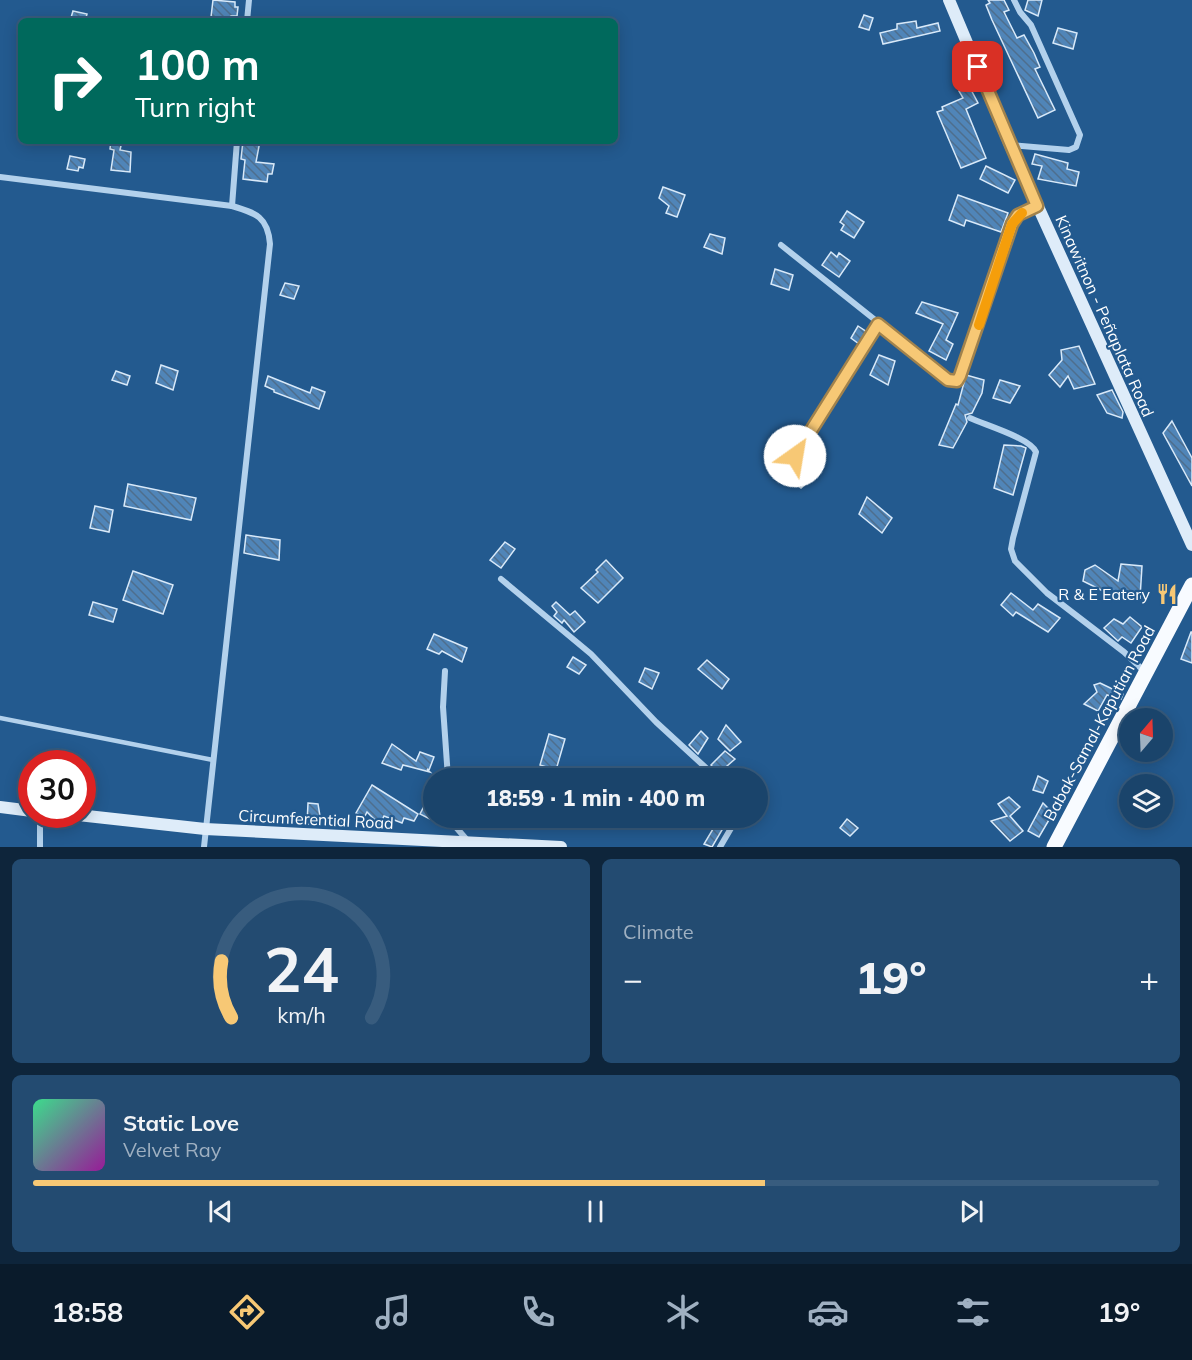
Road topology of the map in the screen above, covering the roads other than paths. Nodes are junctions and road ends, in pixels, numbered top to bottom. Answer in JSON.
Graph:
{"nodes":[{"id":1,"x":249,"y":0,"type":"edge"},
{"id":2,"x":949,"y":0,"type":"edge"},
{"id":3,"x":1014,"y":0,"type":"edge"},
{"id":4,"x":247,"y":18,"type":"edge"},
{"id":5,"x":237,"y":144,"type":"edge"},
{"id":6,"x":1010,"y":145,"type":"junction"},
{"id":7,"x":0,"y":177,"type":"edge"},
{"id":8,"x":232,"y":206,"type":"junction"},
{"id":9,"x":1037,"y":206,"type":"junction"},
{"id":10,"x":781,"y":245,"type":"dead end"},
{"id":11,"x":878,"y":324,"type":"junction"},
{"id":12,"x":970,"y":418,"type":"dead end"},
{"id":13,"x":795,"y":456,"type":"dead end"},
{"id":14,"x":1192,"y":545,"type":"edge"},
{"id":15,"x":501,"y":579,"type":"dead end"},
{"id":16,"x":1192,"y":585,"type":"edge"},
{"id":17,"x":445,"y":671,"type":"dead end"},
{"id":18,"x":1146,"y":673,"type":"junction"},
{"id":19,"x":0,"y":718,"type":"edge"},
{"id":20,"x":213,"y":760,"type":"junction"},
{"id":21,"x":447,"y":768,"type":"edge"},
{"id":22,"x":706,"y":768,"type":"edge"},
{"id":23,"x":0,"y":807,"type":"edge"},
{"id":24,"x":18,"y":809,"type":"edge"},
{"id":25,"x":96,"y":817,"type":"edge"},
{"id":26,"x":40,"y":828,"type":"edge"},
{"id":27,"x":456,"y":828,"type":"edge"},
{"id":28,"x":731,"y":828,"type":"edge"},
{"id":29,"x":205,"y":829,"type":"junction"},
{"id":30,"x":469,"y":845,"type":"edge"},
{"id":31,"x":40,"y":847,"type":"edge"},
{"id":32,"x":204,"y":847,"type":"edge"},
{"id":33,"x":561,"y":847,"type":"edge"},
{"id":34,"x":720,"y":847,"type":"edge"},
{"id":35,"x":1054,"y":847,"type":"edge"}],
"edges":[{"from":1,"to":4,"type":"street"},
{"from":2,"to":6,"type":"street","name":"Kinawitnon - Peñaplata Road"},
{"from":3,"to":6,"type":"street"},
{"from":5,"to":8,"type":"street"},
{"from":6,"to":9,"type":"street","name":"Kinawitnon - Peñaplata Road"},
{"from":7,"to":8,"type":"street"},
{"from":8,"to":20,"type":"street"},
{"from":9,"to":11,"type":"street"},
{"from":9,"to":14,"type":"street","name":"Kinawitnon - Peñaplata Road"},
{"from":10,"to":11,"type":"street"},
{"from":11,"to":13,"type":"street"},
{"from":12,"to":18,"type":"street"},
{"from":15,"to":22,"type":"street"},
{"from":16,"to":18,"type":"main road","name":"Babak-Samal-Kaputian Road"},
{"from":17,"to":21,"type":"street"},
{"from":18,"to":35,"type":"main road","name":"Babak-Samal-Kaputian Road"},
{"from":19,"to":20,"type":"lane"},
{"from":20,"to":29,"type":"street"},
{"from":23,"to":24,"type":"street"},
{"from":25,"to":29,"type":"street","name":"Circumferential Road"},
{"from":26,"to":31,"type":"street"},
{"from":27,"to":30,"type":"street"},
{"from":28,"to":34,"type":"street"},
{"from":29,"to":30,"type":"street","name":"Circumferential Road"},
{"from":29,"to":32,"type":"street"},
{"from":30,"to":33,"type":"street","name":"Circumferential Road"}]}
